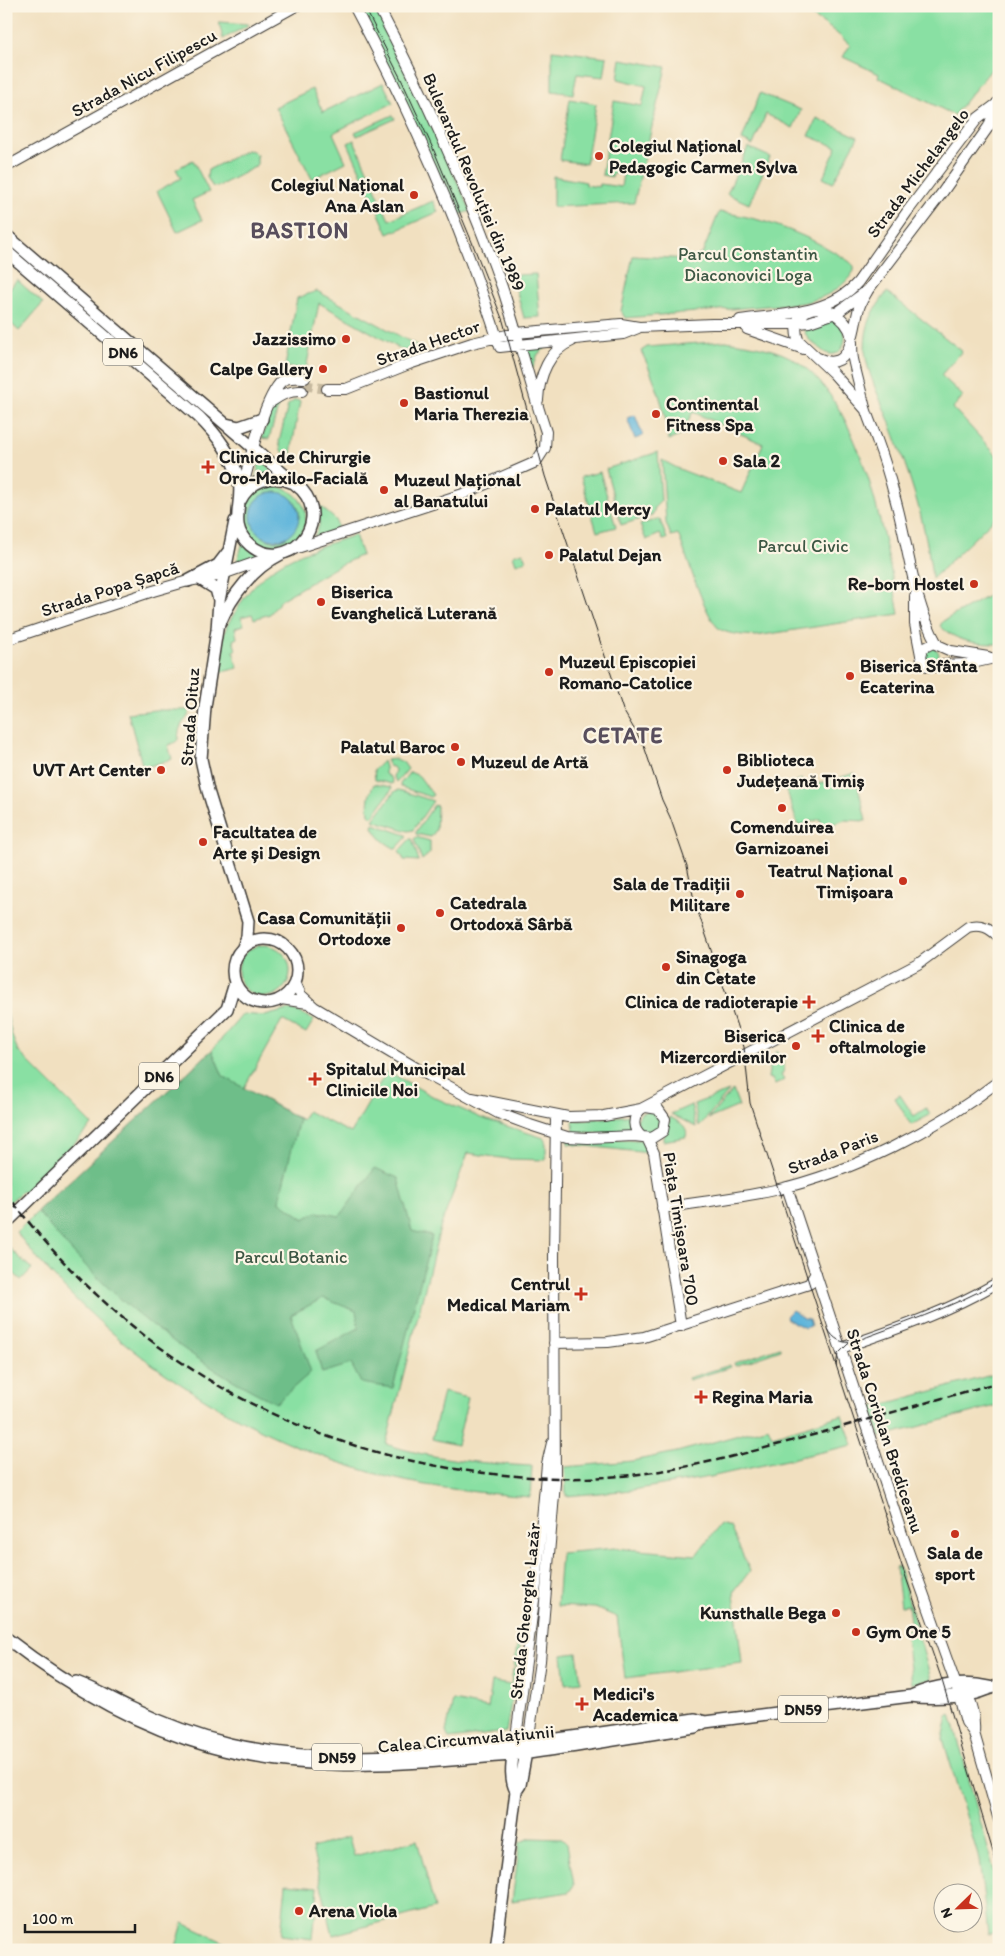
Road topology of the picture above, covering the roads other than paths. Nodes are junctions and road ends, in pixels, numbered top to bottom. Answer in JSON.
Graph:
{"nodes":[{"id":1,"x":296,"y":6,"type":"edge"},
{"id":2,"x":354,"y":6,"type":"edge"},
{"id":3,"x":378,"y":6,"type":"edge"},
{"id":4,"x":998,"y":102,"type":"edge"},
{"id":5,"x":6,"y":167,"type":"edge"},
{"id":6,"x":6,"y":235,"type":"edge"},
{"id":7,"x":6,"y":250,"type":"edge"},
{"id":8,"x":868,"y":290,"type":"junction"},
{"id":9,"x":813,"y":308,"type":"junction"},
{"id":10,"x":833,"y":314,"type":"junction"},
{"id":11,"x":797,"y":323,"type":"junction"},
{"id":12,"x":712,"y":324,"type":"junction"},
{"id":13,"x":639,"y":327,"type":"junction"},
{"id":14,"x":516,"y":333,"type":"junction"},
{"id":15,"x":578,"y":339,"type":"junction"},
{"id":16,"x":498,"y":342,"type":"junction"},
{"id":17,"x":851,"y":343,"type":"junction"},
{"id":18,"x":519,"y":345,"type":"junction"},
{"id":19,"x":811,"y":352,"type":"junction"},
{"id":20,"x":857,"y":377,"type":"junction"},
{"id":21,"x":842,"y":383,"type":"junction"},
{"id":22,"x":327,"y":389,"type":"tunnel mouth"},
{"id":23,"x":267,"y":406,"type":"junction"},
{"id":24,"x":865,"y":409,"type":"junction"},
{"id":25,"x":541,"y":418,"type":"junction"},
{"id":26,"x":262,"y":419,"type":"junction"},
{"id":27,"x":222,"y":421,"type":"junction"},
{"id":28,"x":546,"y":432,"type":"joint"},
{"id":29,"x":254,"y":448,"type":"junction"},
{"id":30,"x":297,"y":485,"type":"junction"},
{"id":31,"x":238,"y":508,"type":"junction"},
{"id":32,"x":232,"y":544,"type":"junction"},
{"id":33,"x":287,"y":551,"type":"junction"},
{"id":34,"x":224,"y":574,"type":"junction"},
{"id":35,"x":200,"y":580,"type":"junction"},
{"id":36,"x":188,"y":581,"type":"junction"},
{"id":37,"x":916,"y":592,"type":"junction"},
{"id":38,"x":219,"y":601,"type":"junction"},
{"id":39,"x":217,"y":630,"type":"junction"},
{"id":40,"x":6,"y":640,"type":"edge"},
{"id":41,"x":939,"y":646,"type":"junction"},
{"id":42,"x":921,"y":656,"type":"junction"},
{"id":43,"x":996,"y":658,"type":"edge"},
{"id":44,"x":940,"y":665,"type":"junction"},
{"id":45,"x":248,"y":922,"type":"junction"},
{"id":46,"x":999,"y":937,"type":"edge"},
{"id":47,"x":265,"y":939,"type":"junction"},
{"id":48,"x":243,"y":947,"type":"junction"},
{"id":49,"x":295,"y":982,"type":"junction"},
{"id":50,"x":235,"y":983,"type":"junction"},
{"id":51,"x":281,"y":999,"type":"junction"},
{"id":52,"x":252,"y":1001,"type":"junction"},
{"id":53,"x":308,"y":1003,"type":"junction"},
{"id":54,"x":227,"y":1009,"type":"junction"},
{"id":55,"x":999,"y":1082,"type":"edge"},
{"id":56,"x":472,"y":1098,"type":"junction"},
{"id":57,"x":644,"y":1108,"type":"junction"},
{"id":58,"x":556,"y":1116,"type":"junction"},
{"id":59,"x":556,"y":1133,"type":"junction"},
{"id":60,"x":645,"y":1137,"type":"junction"},
{"id":61,"x":787,"y":1187,"type":"junction"},
{"id":62,"x":662,"y":1208,"type":"junction"},
{"id":63,"x":6,"y":1224,"type":"edge"},
{"id":64,"x":816,"y":1273,"type":"junction"},
{"id":65,"x":999,"y":1282,"type":"edge"},
{"id":66,"x":680,"y":1326,"type":"junction"},
{"id":67,"x":554,"y":1343,"type":"junction"},
{"id":68,"x":841,"y":1348,"type":"junction"},
{"id":69,"x":554,"y":1433,"type":"junction"},
{"id":70,"x":6,"y":1638,"type":"edge"},
{"id":71,"x":994,"y":1686,"type":"edge"},
{"id":72,"x":960,"y":1692,"type":"junction"},
{"id":73,"x":527,"y":1748,"type":"junction"},
{"id":74,"x":514,"y":1750,"type":"junction"},
{"id":75,"x":516,"y":1791,"type":"junction"},
{"id":76,"x":999,"y":1820,"type":"edge"},
{"id":77,"x":496,"y":1950,"type":"edge"}],
"edges":[{"from":1,"to":5,"type":"main road","name":"Strada Nicu Filipescu"},
{"from":2,"to":16,"type":"main road","name":"Bulevardul Revoluției din 1989"},
{"from":3,"to":14,"type":"main road","name":"Bulevardul Revoluției din 1989"},
{"from":4,"to":8,"type":"main road","name":"Strada Michelangelo"},
{"from":4,"to":9,"type":"main road","name":"Strada Michelangelo"},
{"from":6,"to":27,"type":"main road","number":"DN6"},
{"from":7,"to":31,"type":"main road","number":"DN6"},
{"from":8,"to":10,"type":"main road"},
{"from":8,"to":17,"type":"main road"},
{"from":9,"to":10,"type":"main road"},
{"from":9,"to":11,"type":"main road"},
{"from":9,"to":12,"type":"main road"},
{"from":10,"to":11,"type":"main road"},
{"from":10,"to":17,"type":"main road"},
{"from":11,"to":12,"type":"main road"},
{"from":11,"to":19,"type":"main road"},
{"from":12,"to":13,"type":"main road"},
{"from":12,"to":19,"type":"main road"},
{"from":13,"to":14,"type":"main road"},
{"from":13,"to":15,"type":"main road"},
{"from":14,"to":16,"type":"main road"},
{"from":14,"to":18,"type":"main road","name":"Bulevardul Revoluției din 1989"},
{"from":15,"to":18,"type":"main road"},
{"from":15,"to":25,"type":"main road"},
{"from":16,"to":18,"type":"main road"},
{"from":16,"to":22,"type":"main road","name":"Strada Hector"},
{"from":17,"to":19,"type":"main road"},
{"from":17,"to":20,"type":"main road"},
{"from":18,"to":25,"type":"main road","name":"Bulevardul Revoluției din 1989"},
{"from":19,"to":21,"type":"main road"},
{"from":20,"to":21,"type":"main road"},
{"from":20,"to":24,"type":"main road"},
{"from":21,"to":24,"type":"main road"},
{"from":23,"to":23,"type":"main road"},
{"from":23,"to":26,"type":"main road"},
{"from":24,"to":37,"type":"main road"},
{"from":25,"to":28,"type":"main road","name":"Bulevardul Revoluției din 1989"},
{"from":26,"to":27,"type":"main road"},
{"from":26,"to":29,"type":"main road"},
{"from":27,"to":29,"type":"main road","number":"DN6"},
{"from":28,"to":33,"type":"main road","name":"Strada Popa Șapcă"},
{"from":29,"to":30,"type":"main road","number":"DN6"},
{"from":29,"to":31,"type":"main road"},
{"from":30,"to":31,"type":"main road","number":"DN6"},
{"from":30,"to":33,"type":"main road","number":"DN6"},
{"from":31,"to":32,"type":"main road","number":"DN6"},
{"from":31,"to":33,"type":"main road","number":"DN6"},
{"from":32,"to":34,"type":"main road","number":"DN6"},
{"from":32,"to":36,"type":"main road"},
{"from":33,"to":34,"type":"main road","name":"Strada Popa Șapcă"},
{"from":33,"to":39,"type":"main road","name":"Strada Oituz","number":"DN6"},
{"from":34,"to":35,"type":"main road","name":"Strada Popa Șapcă"},
{"from":34,"to":38,"type":"main road","name":"Strada Oituz","number":"DN6"},
{"from":35,"to":36,"type":"main road","name":"Strada Popa Șapcă"},
{"from":35,"to":38,"type":"main road"},
{"from":36,"to":40,"type":"main road","name":"Strada Popa Șapcă"},
{"from":37,"to":41,"type":"main road"},
{"from":37,"to":42,"type":"main road"},
{"from":38,"to":39,"type":"main road","name":"Strada Oituz","number":"DN6"},
{"from":39,"to":45,"type":"main road","name":"Strada Oituz","number":"DN6"},
{"from":41,"to":42,"type":"main road"},
{"from":41,"to":43,"type":"main road"},
{"from":41,"to":44,"type":"main road"},
{"from":42,"to":44,"type":"main road"},
{"from":43,"to":44,"type":"main road"},
{"from":45,"to":47,"type":"main road","name":"Strada Oituz","number":"DN6"},
{"from":45,"to":48,"type":"main road","name":"Strada Oituz","number":"DN6"},
{"from":46,"to":57,"type":"main road"},
{"from":47,"to":48,"type":"main road"},
{"from":47,"to":49,"type":"main road","number":"DN6"},
{"from":48,"to":50,"type":"main road","number":"DN6"},
{"from":49,"to":51,"type":"main road"},
{"from":49,"to":53,"type":"main road"},
{"from":50,"to":52,"type":"main road"},
{"from":50,"to":54,"type":"main road","number":"DN6"},
{"from":51,"to":52,"type":"main road","number":"DN6"},
{"from":51,"to":53,"type":"main road"},
{"from":52,"to":54,"type":"main road","number":"DN6"},
{"from":53,"to":56,"type":"main road"},
{"from":54,"to":63,"type":"main road","number":"DN6"},
{"from":55,"to":61,"type":"main road","name":"Strada Paris"},
{"from":56,"to":58,"type":"main road"},
{"from":56,"to":59,"type":"main road"},
{"from":57,"to":58,"type":"main road"},
{"from":57,"to":60,"type":"main road"},
{"from":57,"to":60,"type":"main road"},
{"from":58,"to":59,"type":"main road","name":"Strada Gheorghe Lazăr"},
{"from":59,"to":60,"type":"main road"},
{"from":59,"to":67,"type":"main road","name":"Strada Gheorghe Lazăr"},
{"from":60,"to":62,"type":"main road","name":"Piața Timișoara 700"},
{"from":61,"to":62,"type":"main road","name":"Strada Paris"},
{"from":61,"to":64,"type":"main road","name":"Strada Coriolan Brediceanu"},
{"from":62,"to":66,"type":"main road","name":"Piața Timișoara 700"},
{"from":64,"to":66,"type":"main road"},
{"from":64,"to":68,"type":"main road","name":"Strada Coriolan Brediceanu"},
{"from":65,"to":68,"type":"main road"},
{"from":66,"to":67,"type":"main road"},
{"from":67,"to":69,"type":"main road","name":"Strada Gheorghe Lazăr"},
{"from":68,"to":72,"type":"main road","name":"Strada Coriolan Brediceanu"},
{"from":69,"to":73,"type":"main road","name":"Strada Gheorghe Lazăr"},
{"from":69,"to":74,"type":"main road","name":"Strada Gheorghe Lazăr"},
{"from":70,"to":74,"type":"main road","name":"Calea Circumvalațiunii","number":"DN59"},
{"from":71,"to":72,"type":"main road","name":"Calea Circumvalațiunii","number":"DN59"},
{"from":72,"to":73,"type":"main road","name":"Calea Circumvalațiunii","number":"DN59"},
{"from":72,"to":76,"type":"main road","name":"Strada Coriolan Brediceanu"},
{"from":73,"to":74,"type":"main road","name":"Calea Circumvalațiunii","number":"DN59"},
{"from":73,"to":75,"type":"main road","name":"Strada Gheorghe Lazăr"},
{"from":74,"to":75,"type":"main road","name":"Strada Gheorghe Lazăr"},
{"from":75,"to":77,"type":"main road","name":"Strada Gheorghe Lazăr"}]}
